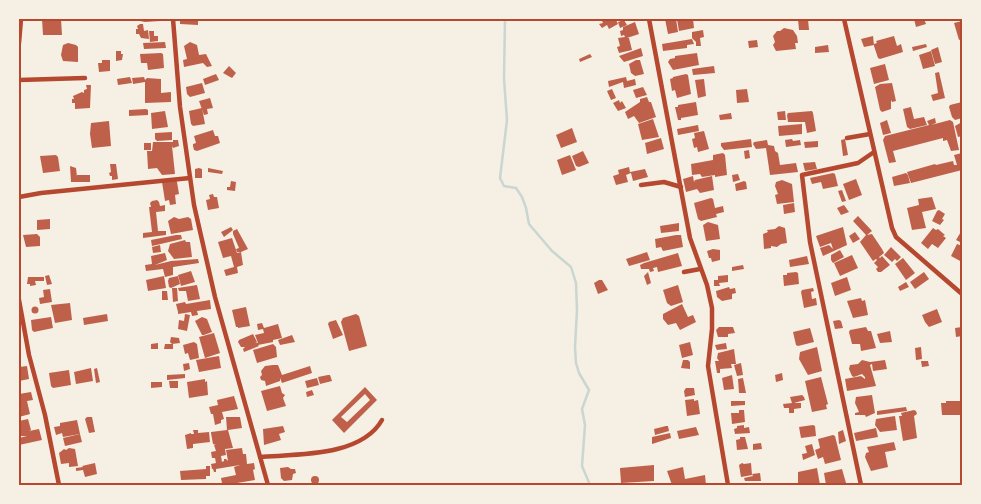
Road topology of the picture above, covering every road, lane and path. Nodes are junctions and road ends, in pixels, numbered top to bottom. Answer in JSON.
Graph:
{"nodes":[{"id":1,"x":21,"y":19,"type":"edge"},
{"id":2,"x":173,"y":19,"type":"edge"},
{"id":3,"x":649,"y":19,"type":"edge"},
{"id":4,"x":844,"y":19,"type":"edge"},
{"id":5,"x":19,"y":43,"type":"edge"},
{"id":6,"x":85,"y":78,"type":"dead end"},
{"id":7,"x":19,"y":80,"type":"edge"},
{"id":8,"x":870,"y":134,"type":"junction"},
{"id":9,"x":847,"y":138,"type":"dead end"},
{"id":10,"x":874,"y":152,"type":"junction"},
{"id":11,"x":190,"y":178,"type":"junction"},
{"id":12,"x":641,"y":185,"type":"dead end"},
{"id":13,"x":681,"y":187,"type":"junction"},
{"id":14,"x":19,"y":197,"type":"edge"},
{"id":15,"x":700,"y":269,"type":"junction"},
{"id":16,"x":684,"y":272,"type":"dead end"},
{"id":17,"x":962,"y":294,"type":"edge"},
{"id":18,"x":19,"y":300,"type":"edge"},
{"id":19,"x":382,"y":420,"type":"dead end"},
{"id":20,"x":260,"y":457,"type":"junction"},
{"id":21,"x":59,"y":485,"type":"edge"},
{"id":22,"x":268,"y":485,"type":"edge"},
{"id":23,"x":728,"y":485,"type":"edge"},
{"id":24,"x":861,"y":485,"type":"edge"}],
"edges":[{"from":1,"to":5,"type":"street"},
{"from":2,"to":11,"type":"street"},
{"from":3,"to":13,"type":"street"},
{"from":4,"to":8,"type":"street"},
{"from":6,"to":7,"type":"street"},
{"from":8,"to":9,"type":"street"},
{"from":8,"to":10,"type":"street"},
{"from":10,"to":17,"type":"street"},
{"from":10,"to":24,"type":"street"},
{"from":11,"to":14,"type":"street"},
{"from":11,"to":20,"type":"street"},
{"from":12,"to":13,"type":"street"},
{"from":13,"to":15,"type":"street"},
{"from":15,"to":16,"type":"street"},
{"from":15,"to":23,"type":"street"},
{"from":18,"to":21,"type":"street"},
{"from":19,"to":20,"type":"street"},
{"from":20,"to":22,"type":"street"}]}
